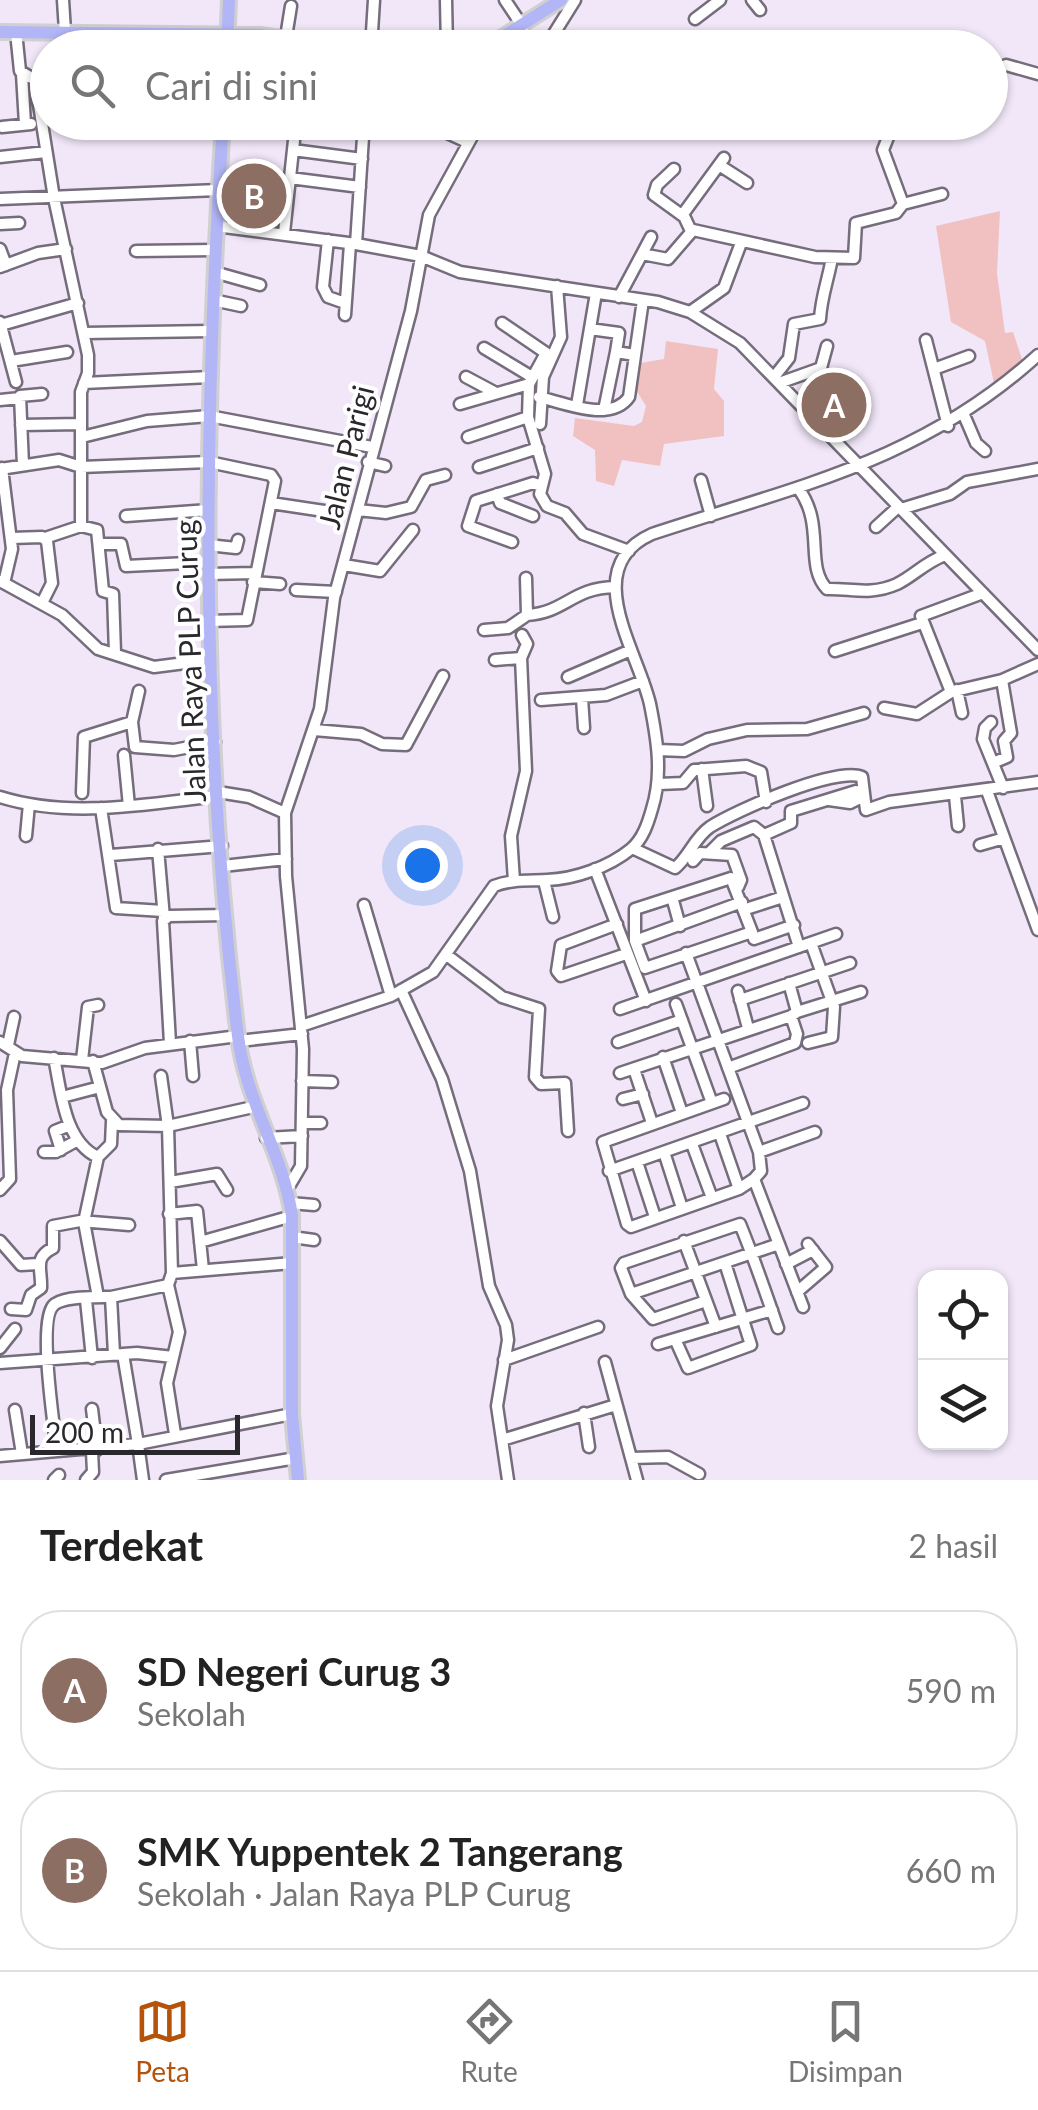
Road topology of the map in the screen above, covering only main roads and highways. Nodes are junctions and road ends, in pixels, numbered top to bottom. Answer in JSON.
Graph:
{"nodes":[{"id":1,"x":229,"y":0,"type":"edge"},
{"id":2,"x":561,"y":0,"type":"edge"},
{"id":3,"x":228,"y":30,"type":"edge"},
{"id":4,"x":518,"y":30,"type":"edge"},
{"id":5,"x":0,"y":32,"type":"edge"},
{"id":6,"x":30,"y":32,"type":"edge"},
{"id":7,"x":221,"y":140,"type":"edge"},
{"id":8,"x":298,"y":1480,"type":"edge"}],
"edges":[{"from":1,"to":3,"type":"main road"},
{"from":2,"to":4,"type":"main road"},
{"from":5,"to":6,"type":"main road"},
{"from":7,"to":8,"type":"main road","name":"Jalan Raya PLP Curug"}]}
